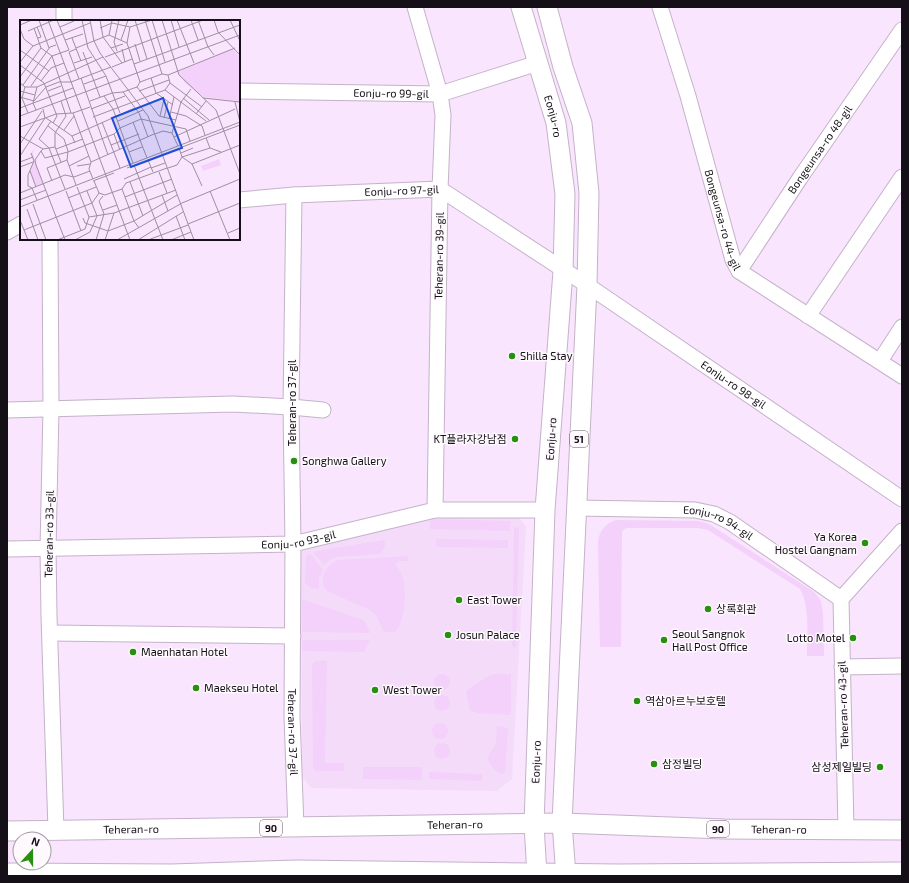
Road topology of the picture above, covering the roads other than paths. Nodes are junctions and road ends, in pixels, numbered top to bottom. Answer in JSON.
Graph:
{"nodes":[{"id":1,"x":64,"y":7,"type":"edge"},
{"id":2,"x":416,"y":7,"type":"edge"},
{"id":3,"x":522,"y":7,"type":"edge"},
{"id":4,"x":547,"y":7,"type":"edge"},
{"id":5,"x":660,"y":7,"type":"edge"},
{"id":6,"x":64,"y":20,"type":"edge"},
{"id":7,"x":902,"y":30,"type":"edge"},
{"id":8,"x":538,"y":64,"type":"junction"},
{"id":9,"x":240,"y":91,"type":"edge"},
{"id":10,"x":440,"y":94,"type":"junction"},
{"id":11,"x":902,"y":177,"type":"edge"},
{"id":12,"x":440,"y":189,"type":"junction"},
{"id":13,"x":294,"y":195,"type":"junction"},
{"id":14,"x":240,"y":200,"type":"edge"},
{"id":15,"x":20,"y":225,"type":"edge"},
{"id":16,"x":7,"y":232,"type":"edge"},
{"id":17,"x":50,"y":240,"type":"edge"},
{"id":18,"x":563,"y":271,"type":"junction"},
{"id":19,"x":739,"y":271,"type":"junction"},
{"id":20,"x":587,"y":285,"type":"junction"},
{"id":21,"x":808,"y":316,"type":"junction"},
{"id":22,"x":902,"y":328,"type":"edge"},
{"id":23,"x":880,"y":361,"type":"junction"},
{"id":24,"x":902,"y":376,"type":"edge"},
{"id":25,"x":291,"y":407,"type":"junction"},
{"id":26,"x":51,"y":409,"type":"junction"},
{"id":27,"x":7,"y":410,"type":"edge"},
{"id":28,"x":323,"y":410,"type":"dead end"},
{"id":29,"x":902,"y":499,"type":"edge"},
{"id":30,"x":576,"y":508,"type":"junction"},
{"id":31,"x":435,"y":510,"type":"junction"},
{"id":32,"x":545,"y":510,"type":"junction"},
{"id":33,"x":902,"y":531,"type":"edge"},
{"id":34,"x":293,"y":544,"type":"junction"},
{"id":35,"x":7,"y":549,"type":"edge"},
{"id":36,"x":48,"y":549,"type":"junction"},
{"id":37,"x":841,"y":599,"type":"junction"},
{"id":38,"x":50,"y":634,"type":"junction"},
{"id":39,"x":293,"y":636,"type":"junction"},
{"id":40,"x":902,"y":666,"type":"edge"},
{"id":41,"x":842,"y":667,"type":"junction"},
{"id":42,"x":562,"y":823,"type":"junction"},
{"id":43,"x":534,"y":824,"type":"junction"},
{"id":44,"x":296,"y":828,"type":"junction"},
{"id":45,"x":56,"y":830,"type":"junction"},
{"id":46,"x":846,"y":830,"type":"junction"},
{"id":47,"x":902,"y":830,"type":"edge"},
{"id":48,"x":7,"y":832,"type":"edge"},
{"id":49,"x":902,"y":872,"type":"edge"},
{"id":50,"x":7,"y":873,"type":"edge"},
{"id":51,"x":297,"y":873,"type":"edge"},
{"id":52,"x":59,"y":874,"type":"edge"},
{"id":53,"x":566,"y":874,"type":"edge"},
{"id":54,"x":848,"y":874,"type":"edge"},
{"id":55,"x":537,"y":875,"type":"edge"}],
"edges":[{"from":1,"to":6,"type":"street"},
{"from":2,"to":10,"type":"street","name":"Teheran-ro 39-gil"},
{"from":3,"to":8,"type":"main road","name":"Eonju-ro"},
{"from":4,"to":20,"type":"main road","number":"51"},
{"from":5,"to":19,"type":"street","name":"Bongeunsa-ro 44-gil"},
{"from":7,"to":19,"type":"street","name":"Bongeunsa-ro 48-gil"},
{"from":8,"to":10,"type":"street","name":"Eonju-ro 99-gil"},
{"from":8,"to":18,"type":"main road","name":"Eonju-ro"},
{"from":9,"to":10,"type":"street","name":"Eonju-ro 99-gil"},
{"from":10,"to":12,"type":"street","name":"Teheran-ro 39-gil"},
{"from":11,"to":21,"type":"street"},
{"from":12,"to":13,"type":"street","name":"Eonju-ro 97-gil"},
{"from":12,"to":18,"type":"street","name":"Eonju-ro 97-gil"},
{"from":12,"to":31,"type":"street","name":"Teheran-ro 39-gil"},
{"from":13,"to":14,"type":"street","name":"Eonju-ro 97-gil"},
{"from":13,"to":25,"type":"street","name":"Teheran-ro 37-gil"},
{"from":15,"to":16,"type":"street"},
{"from":17,"to":26,"type":"street","name":"Teheran-ro 33-gil"},
{"from":18,"to":20,"type":"street","name":"Eonju-ro 98-gil"},
{"from":18,"to":32,"type":"main road","name":"Eonju-ro"},
{"from":19,"to":21,"type":"street","name":"Bongeunsa-ro 44-gil"},
{"from":20,"to":29,"type":"street","name":"Eonju-ro 98-gil"},
{"from":20,"to":30,"type":"main road","number":"51"},
{"from":21,"to":23,"type":"street","name":"Bongeunsa-ro 44-gil"},
{"from":22,"to":23,"type":"street"},
{"from":23,"to":24,"type":"street","name":"Bongeunsa-ro 44-gil"},
{"from":25,"to":26,"type":"street"},
{"from":25,"to":28,"type":"street"},
{"from":25,"to":34,"type":"street","name":"Teheran-ro 37-gil"},
{"from":26,"to":27,"type":"street"},
{"from":26,"to":36,"type":"street","name":"Teheran-ro 33-gil"},
{"from":30,"to":37,"type":"street","name":"Eonju-ro 94-gil"},
{"from":30,"to":42,"type":"main road","number":"51"},
{"from":31,"to":32,"type":"street","name":"Eonju-ro 93-gil"},
{"from":31,"to":34,"type":"street","name":"Eonju-ro 93-gil"},
{"from":32,"to":43,"type":"main road","name":"Eonju-ro"},
{"from":33,"to":37,"type":"street"},
{"from":34,"to":36,"type":"street","name":"Eonju-ro 93-gil"},
{"from":34,"to":39,"type":"street","name":"Teheran-ro 37-gil"},
{"from":35,"to":36,"type":"street","name":"Eonju-ro 93-gil"},
{"from":36,"to":38,"type":"street","name":"Teheran-ro 33-gil"},
{"from":37,"to":41,"type":"street","name":"Teheran-ro 43-gil"},
{"from":38,"to":39,"type":"street"},
{"from":38,"to":45,"type":"street","name":"Teheran-ro 33-gil"},
{"from":39,"to":44,"type":"street","name":"Teheran-ro 37-gil"},
{"from":40,"to":41,"type":"street"},
{"from":41,"to":46,"type":"street","name":"Teheran-ro 43-gil"},
{"from":42,"to":43,"type":"main road","name":"Teheran-ro","number":"90"},
{"from":42,"to":46,"type":"main road","name":"Teheran-ro","number":"90"},
{"from":42,"to":53,"type":"main road","number":"51"},
{"from":43,"to":44,"type":"main road","name":"Teheran-ro","number":"90"},
{"from":43,"to":55,"type":"main road","name":"Eonju-ro"},
{"from":44,"to":45,"type":"main road","name":"Teheran-ro","number":"90"},
{"from":45,"to":48,"type":"main road","name":"Teheran-ro","number":"90"},
{"from":46,"to":47,"type":"main road","name":"Teheran-ro","number":"90"},
{"from":49,"to":54,"type":"main road"},
{"from":50,"to":52,"type":"main road"},
{"from":51,"to":52,"type":"main road"},
{"from":51,"to":55,"type":"main road"},
{"from":53,"to":54,"type":"main road"},
{"from":53,"to":55,"type":"main road"}]}
